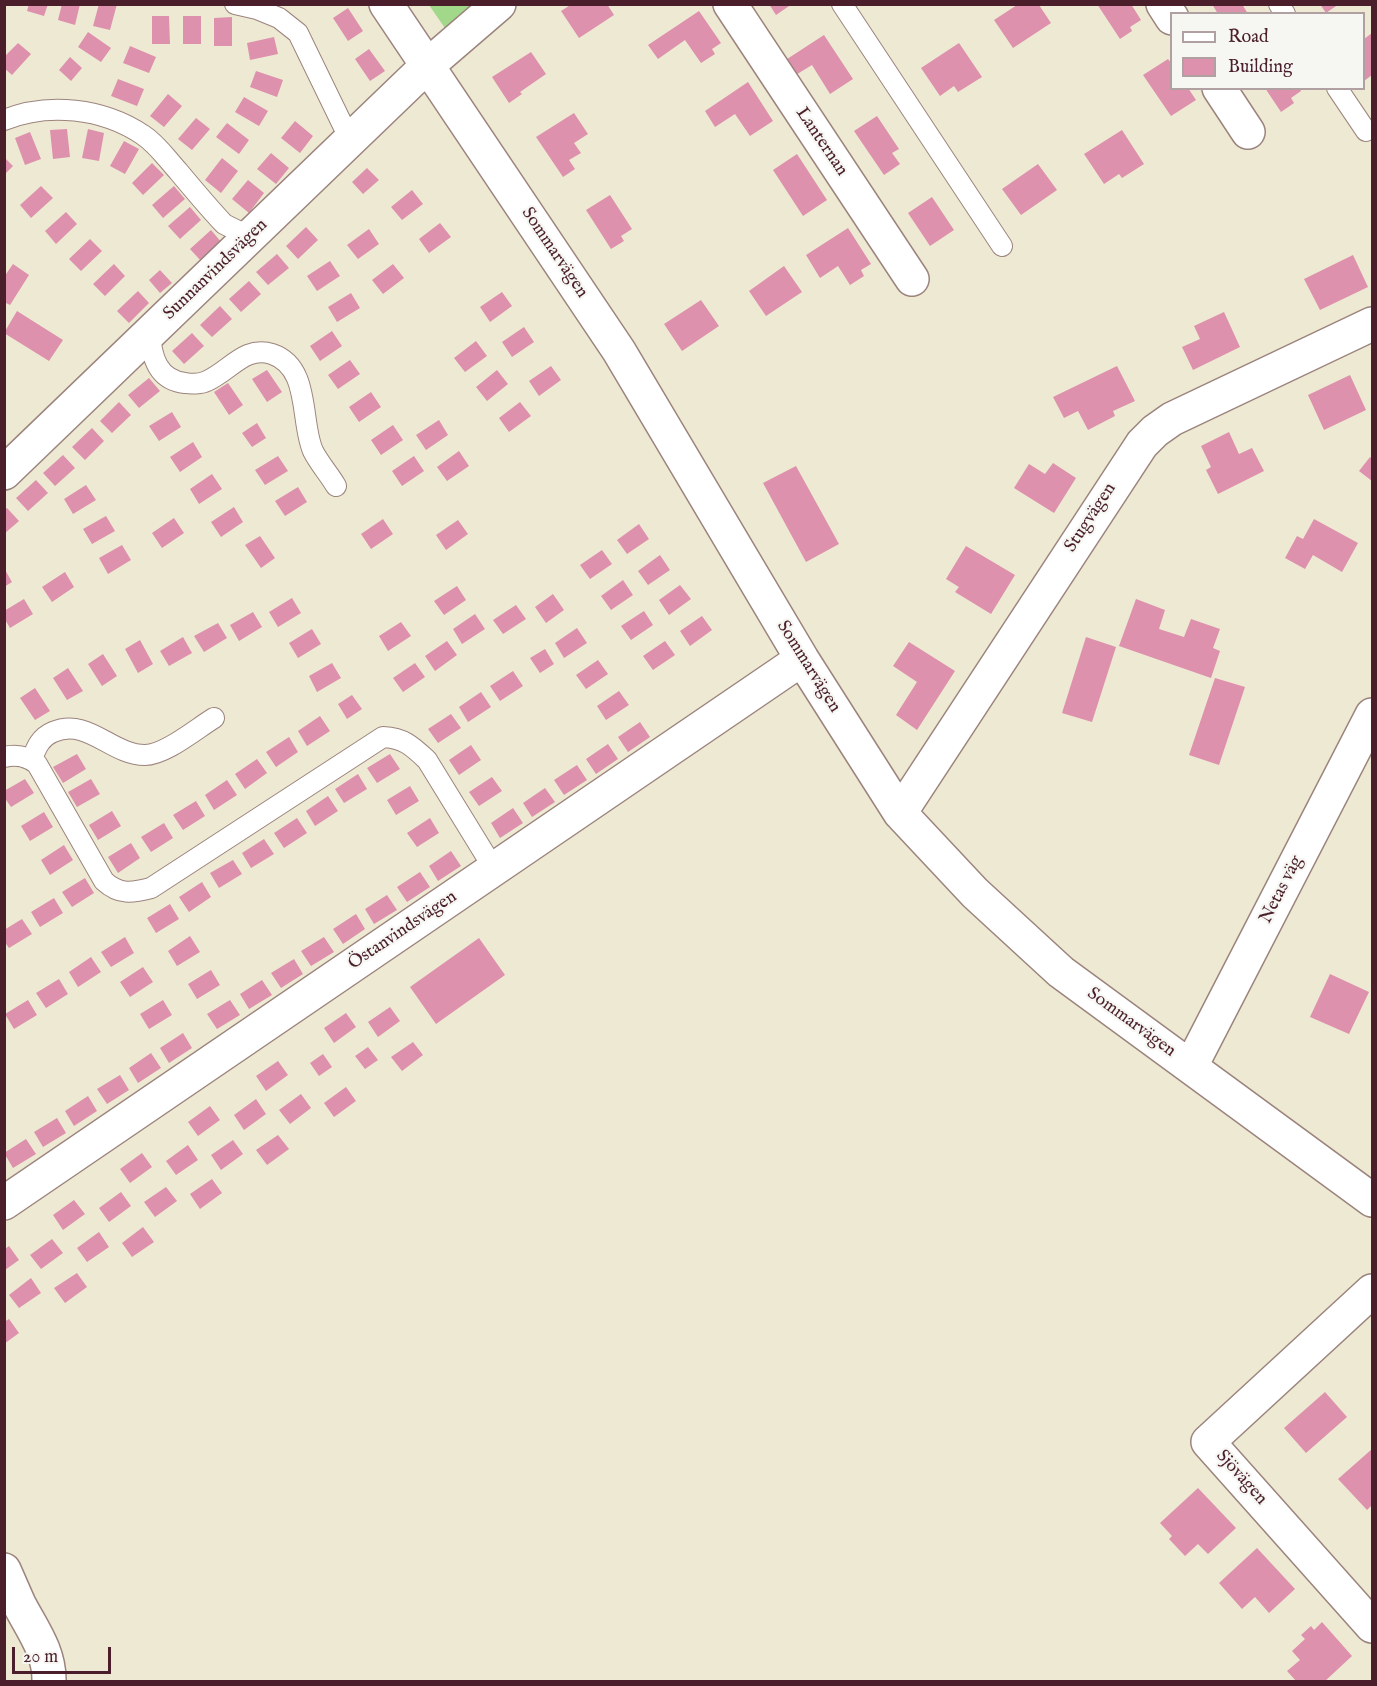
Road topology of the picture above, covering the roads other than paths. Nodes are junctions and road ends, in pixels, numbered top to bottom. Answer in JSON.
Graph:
{"nodes":[{"id":1,"x":235,"y":4,"type":"edge"},
{"id":2,"x":386,"y":4,"type":"edge"},
{"id":3,"x":499,"y":4,"type":"edge"},
{"id":4,"x":730,"y":4,"type":"edge"},
{"id":5,"x":842,"y":4,"type":"edge"},
{"id":6,"x":426,"y":66,"type":"junction"},
{"id":7,"x":1220,"y":90,"type":"edge"},
{"id":8,"x":1337,"y":90,"type":"edge"},
{"id":9,"x":4,"y":120,"type":"edge"},
{"id":10,"x":1366,"y":131,"type":"dead end"},
{"id":11,"x":1248,"y":132,"type":"dead end"},
{"id":12,"x":350,"y":141,"type":"junction"},
{"id":13,"x":254,"y":233,"type":"junction"},
{"id":14,"x":1002,"y":246,"type":"dead end"},
{"id":15,"x":912,"y":279,"type":"dead end"},
{"id":16,"x":1372,"y":324,"type":"edge"},
{"id":17,"x":150,"y":332,"type":"junction"},
{"id":18,"x":4,"y":472,"type":"edge"},
{"id":19,"x":336,"y":486,"type":"dead end"},
{"id":20,"x":802,"y":659,"type":"junction"},
{"id":21,"x":1372,"y":715,"type":"edge"},
{"id":22,"x":214,"y":718,"type":"dead end"},
{"id":23,"x":4,"y":757,"type":"edge"},
{"id":24,"x":32,"y":760,"type":"junction"},
{"id":25,"x":900,"y":813,"type":"junction"},
{"id":26,"x":494,"y":869,"type":"junction"},
{"id":27,"x":1191,"y":1066,"type":"junction"},
{"id":28,"x":1372,"y":1200,"type":"edge"},
{"id":29,"x":4,"y":1203,"type":"edge"},
{"id":30,"x":1372,"y":1292,"type":"edge"},
{"id":31,"x":4,"y":1570,"type":"edge"},
{"id":32,"x":1372,"y":1626,"type":"edge"},
{"id":33,"x":49,"y":1682,"type":"edge"}],
"edges":[{"from":1,"to":12,"type":"lane"},
{"from":2,"to":6,"type":"street","name":"Sommarvägen"},
{"from":3,"to":6,"type":"street"},
{"from":4,"to":15,"type":"street","name":"Lanternan"},
{"from":5,"to":14,"type":"lane"},
{"from":6,"to":12,"type":"street","name":"Sunnanvindsvägen"},
{"from":6,"to":20,"type":"street","name":"Sommarvägen"},
{"from":7,"to":11,"type":"street"},
{"from":8,"to":10,"type":"lane"},
{"from":9,"to":13,"type":"lane"},
{"from":12,"to":13,"type":"street","name":"Sunnanvindsvägen"},
{"from":13,"to":17,"type":"street","name":"Sunnanvindsvägen"},
{"from":16,"to":25,"type":"street","name":"Stugvägen"},
{"from":17,"to":18,"type":"street","name":"Sunnanvindsvägen"},
{"from":17,"to":19,"type":"lane"},
{"from":20,"to":25,"type":"street","name":"Sommarvägen"},
{"from":20,"to":26,"type":"street","name":"Östanvindsvägen"},
{"from":21,"to":27,"type":"street","name":"Netas väg"},
{"from":22,"to":24,"type":"lane"},
{"from":23,"to":24,"type":"lane"},
{"from":24,"to":26,"type":"lane"},
{"from":25,"to":27,"type":"street","name":"Sommarvägen"},
{"from":26,"to":29,"type":"street","name":"Östanvindsvägen"},
{"from":27,"to":28,"type":"street","name":"Sommarvägen"},
{"from":30,"to":32,"type":"street","name":"Sjövägen"},
{"from":31,"to":33,"type":"street"}]}
